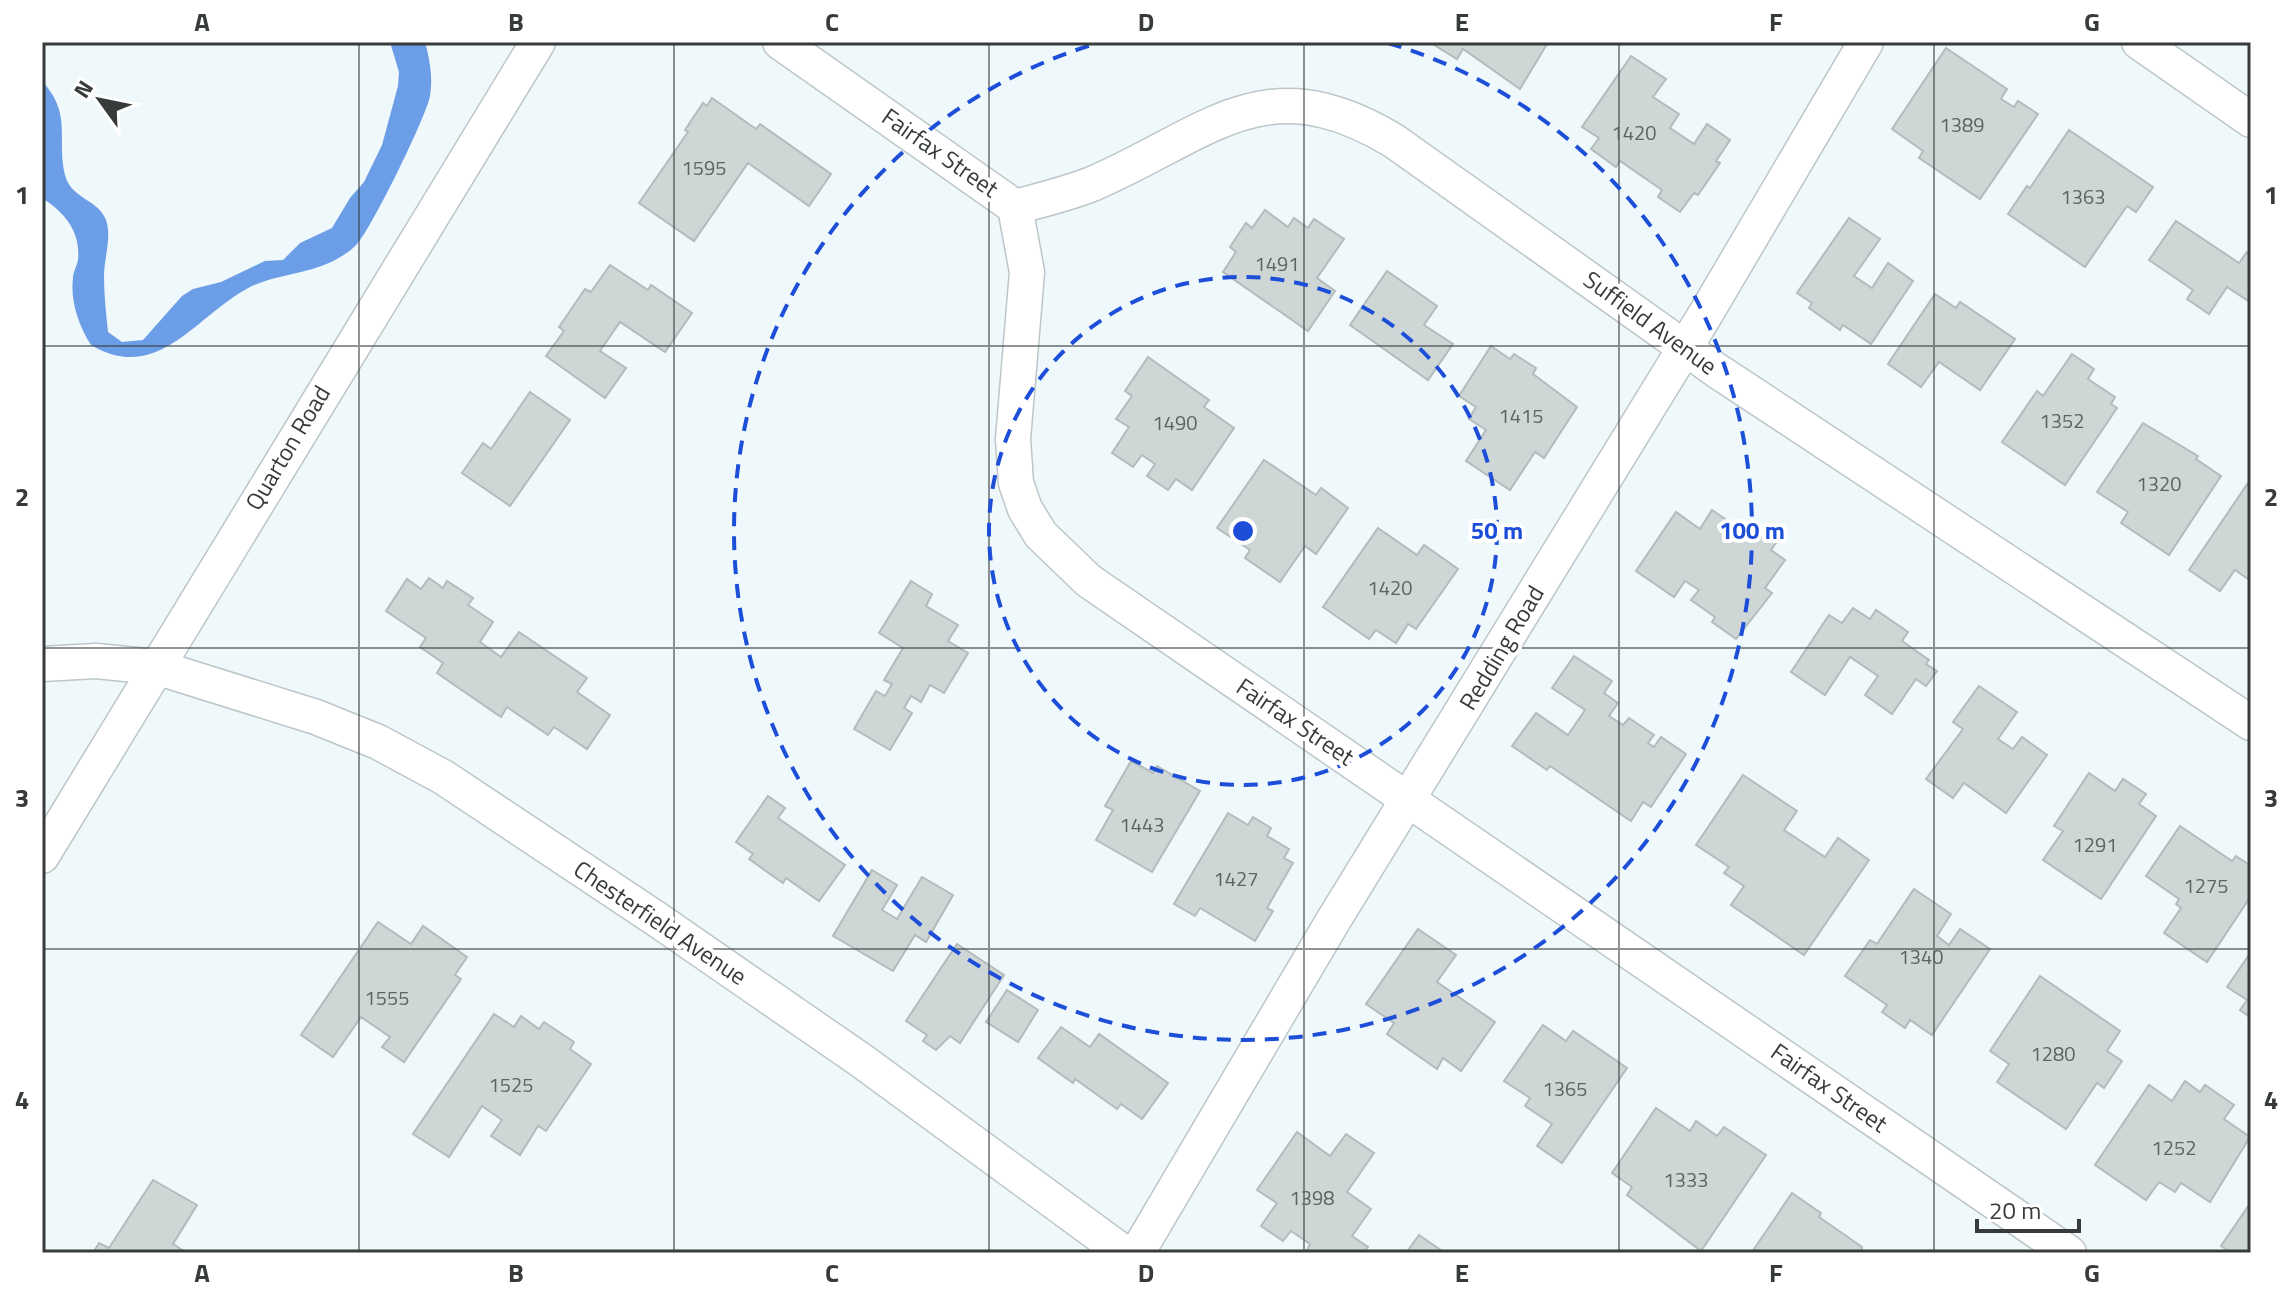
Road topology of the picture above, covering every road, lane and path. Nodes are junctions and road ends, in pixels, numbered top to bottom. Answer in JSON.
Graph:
{"nodes":[{"id":1,"x":538,"y":42,"type":"edge"},
{"id":2,"x":780,"y":42,"type":"edge"},
{"id":3,"x":1866,"y":42,"type":"edge"},
{"id":4,"x":2139,"y":42,"type":"edge"},
{"id":5,"x":2251,"y":120,"type":"edge"},
{"id":6,"x":1015,"y":207,"type":"junction"},
{"id":7,"x":1685,"y":347,"type":"junction"},
{"id":8,"x":42,"y":664,"type":"edge"},
{"id":9,"x":156,"y":667,"type":"junction"},
{"id":10,"x":2251,"y":723,"type":"edge"},
{"id":11,"x":1409,"y":802,"type":"junction"},
{"id":12,"x":42,"y":856,"type":"edge"},
{"id":13,"x":1124,"y":1253,"type":"edge"},
{"id":14,"x":1137,"y":1253,"type":"edge"},
{"id":15,"x":2069,"y":1253,"type":"edge"}],
"edges":[{"from":1,"to":9,"type":"street","name":"Quarton Road"},
{"from":2,"to":6,"type":"street","name":"Fairfax Street"},
{"from":3,"to":7,"type":"street","name":"Redding Road"},
{"from":4,"to":5,"type":"street"},
{"from":6,"to":7,"type":"street","name":"Suffield Avenue"},
{"from":6,"to":11,"type":"street","name":"Fairfax Street"},
{"from":7,"to":10,"type":"street","name":"Suffield Avenue"},
{"from":7,"to":11,"type":"street","name":"Redding Road"},
{"from":8,"to":9,"type":"street","name":"Chesterfield Avenue"},
{"from":9,"to":12,"type":"street","name":"Quarton Road"},
{"from":9,"to":13,"type":"street","name":"Chesterfield Avenue"},
{"from":11,"to":14,"type":"street","name":"Redding Road"},
{"from":11,"to":15,"type":"street","name":"Fairfax Street"}]}
